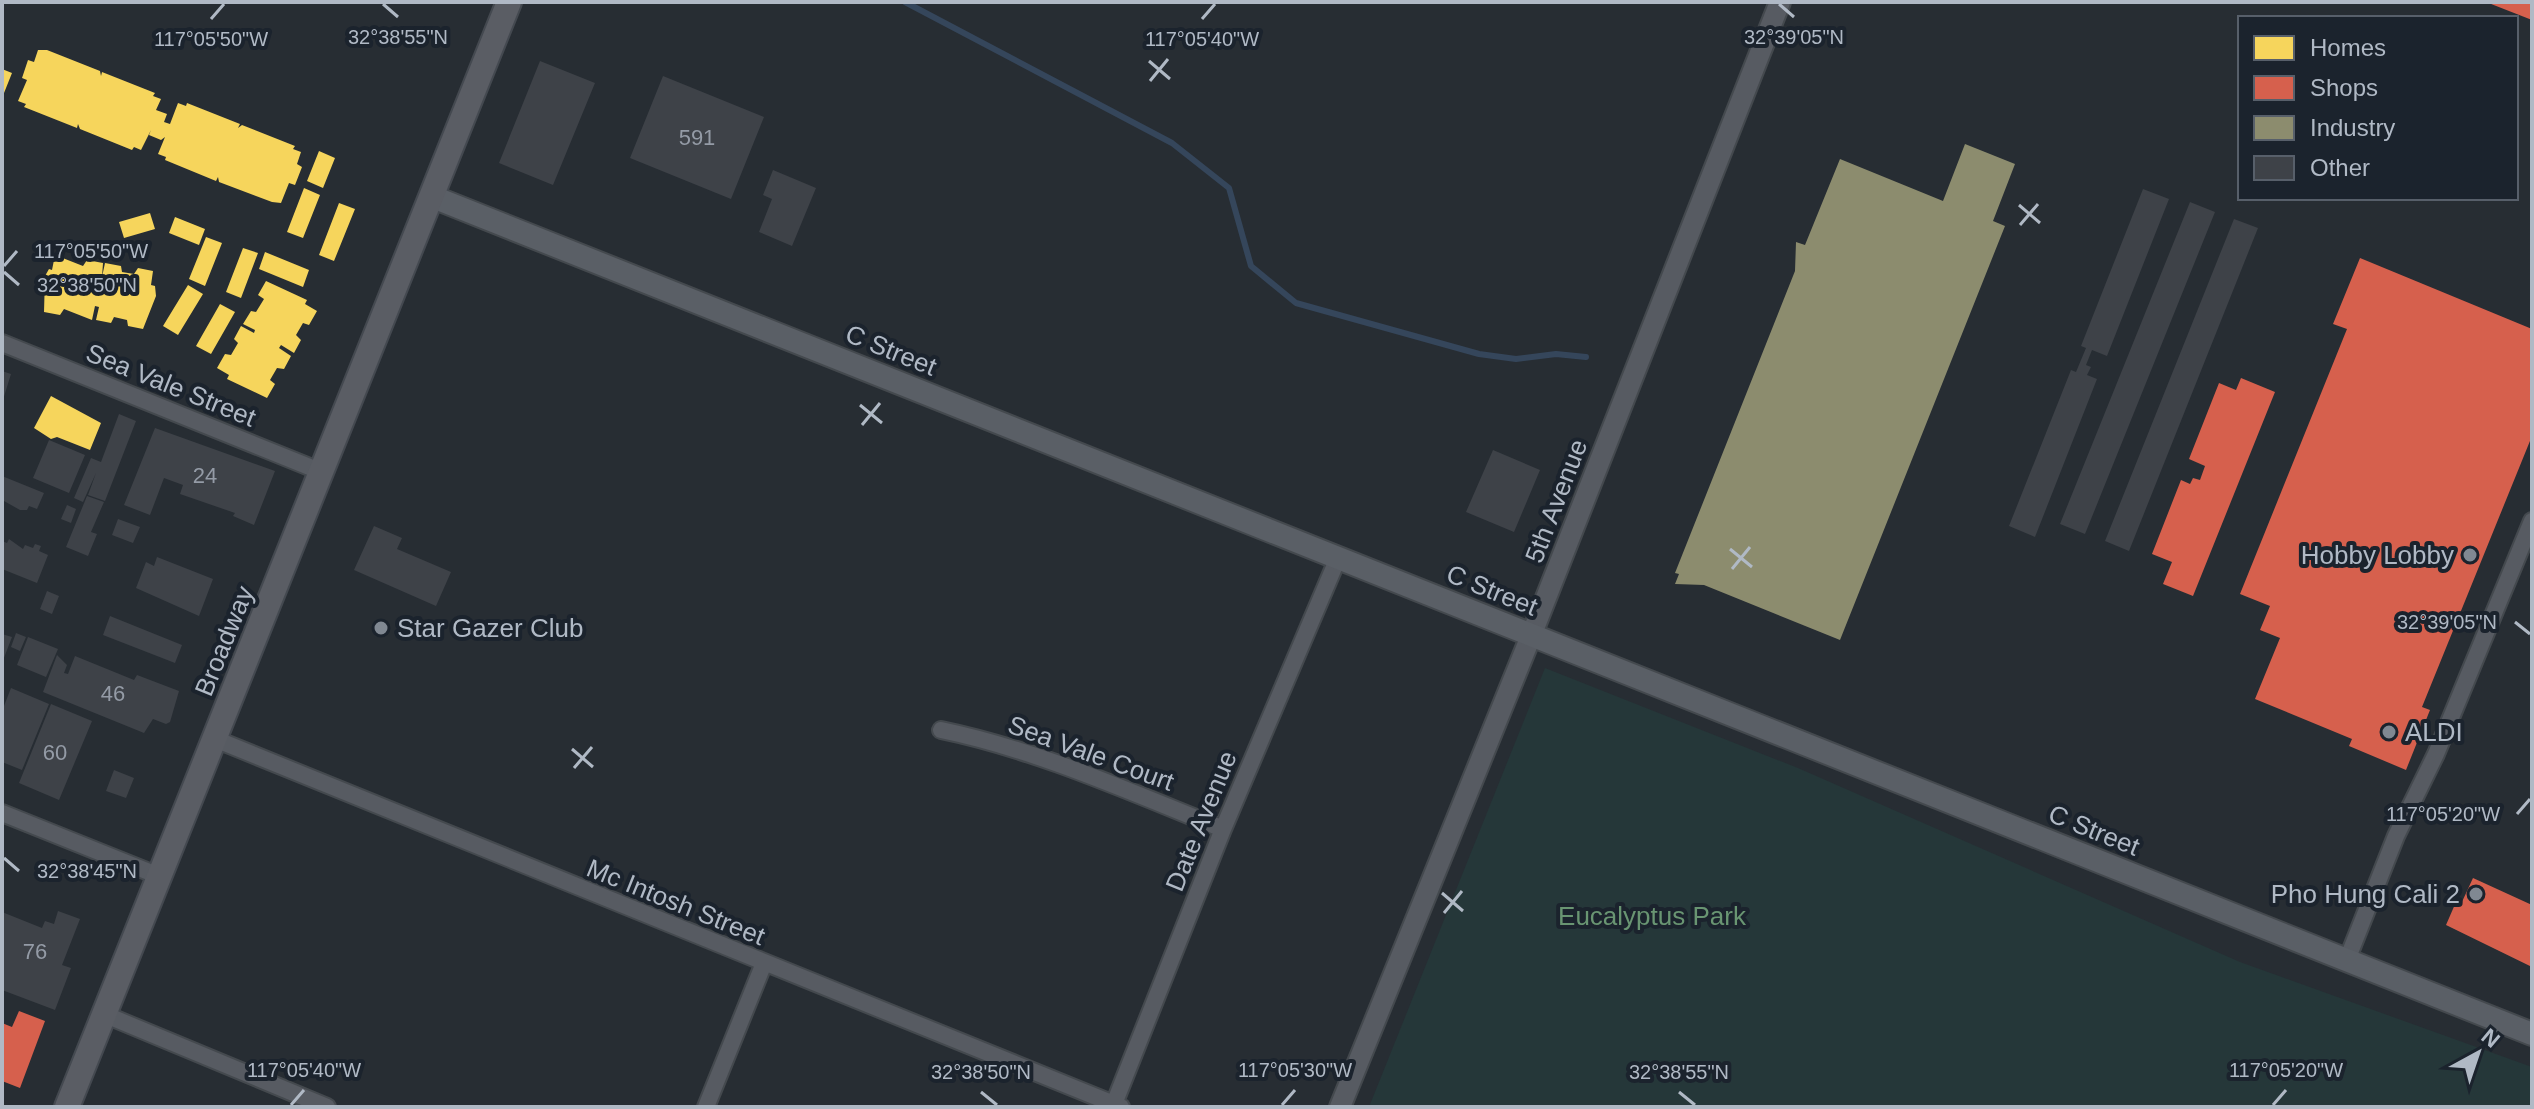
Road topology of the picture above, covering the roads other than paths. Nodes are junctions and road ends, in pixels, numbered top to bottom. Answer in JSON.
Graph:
{"nodes":[{"id":1,"x":509,"y":2,"type":"edge"},
{"id":2,"x":1780,"y":2,"type":"edge"},
{"id":3,"x":433,"y":197,"type":"junction"},
{"id":4,"x":2,"y":343,"type":"edge"},
{"id":5,"x":322,"y":472,"type":"junction"},
{"id":6,"x":2532,"y":521,"type":"edge"},
{"id":7,"x":1338,"y":558,"type":"junction"},
{"id":8,"x":1531,"y":636,"type":"junction"},
{"id":9,"x":941,"y":730,"type":"dead end"},
{"id":10,"x":215,"y":739,"type":"junction"},
{"id":11,"x":2,"y":813,"type":"edge"},
{"id":12,"x":1223,"y":829,"type":"junction"},
{"id":13,"x":159,"y":876,"type":"junction"},
{"id":14,"x":2347,"y":960,"type":"junction"},
{"id":15,"x":764,"y":963,"type":"junction"},
{"id":16,"x":106,"y":1015,"type":"junction"},
{"id":17,"x":2532,"y":1034,"type":"edge"},
{"id":18,"x":1117,"y":1106,"type":"edge"},
{"id":19,"x":67,"y":1107,"type":"edge"},
{"id":20,"x":327,"y":1107,"type":"edge"},
{"id":21,"x":706,"y":1107,"type":"edge"},
{"id":22,"x":1340,"y":1107,"type":"edge"}],
"edges":[{"from":1,"to":3,"type":"main road","name":"Broadway"},
{"from":2,"to":8,"type":"street","name":"5th Avenue"},
{"from":3,"to":5,"type":"main road","name":"Broadway"},
{"from":3,"to":7,"type":"main road","name":"C Street"},
{"from":4,"to":5,"type":"street","name":"Sea Vale Street"},
{"from":5,"to":10,"type":"main road","name":"Broadway"},
{"from":6,"to":14,"type":"street"},
{"from":7,"to":8,"type":"main road","name":"C Street"},
{"from":7,"to":12,"type":"street","name":"Date Avenue"},
{"from":8,"to":14,"type":"main road","name":"C Street"},
{"from":8,"to":22,"type":"street","name":"5th Avenue"},
{"from":9,"to":12,"type":"street","name":"Sea Vale Court"},
{"from":10,"to":13,"type":"main road","name":"Broadway"},
{"from":10,"to":15,"type":"street","name":"Mc Intosh Street"},
{"from":11,"to":13,"type":"street"},
{"from":12,"to":18,"type":"street","name":"Date Avenue"},
{"from":13,"to":16,"type":"main road","name":"Broadway"},
{"from":14,"to":17,"type":"main road","name":"C Street"},
{"from":15,"to":18,"type":"street","name":"Mc Intosh Street"},
{"from":15,"to":21,"type":"street"},
{"from":16,"to":19,"type":"main road","name":"Broadway"},
{"from":16,"to":20,"type":"street"}]}
